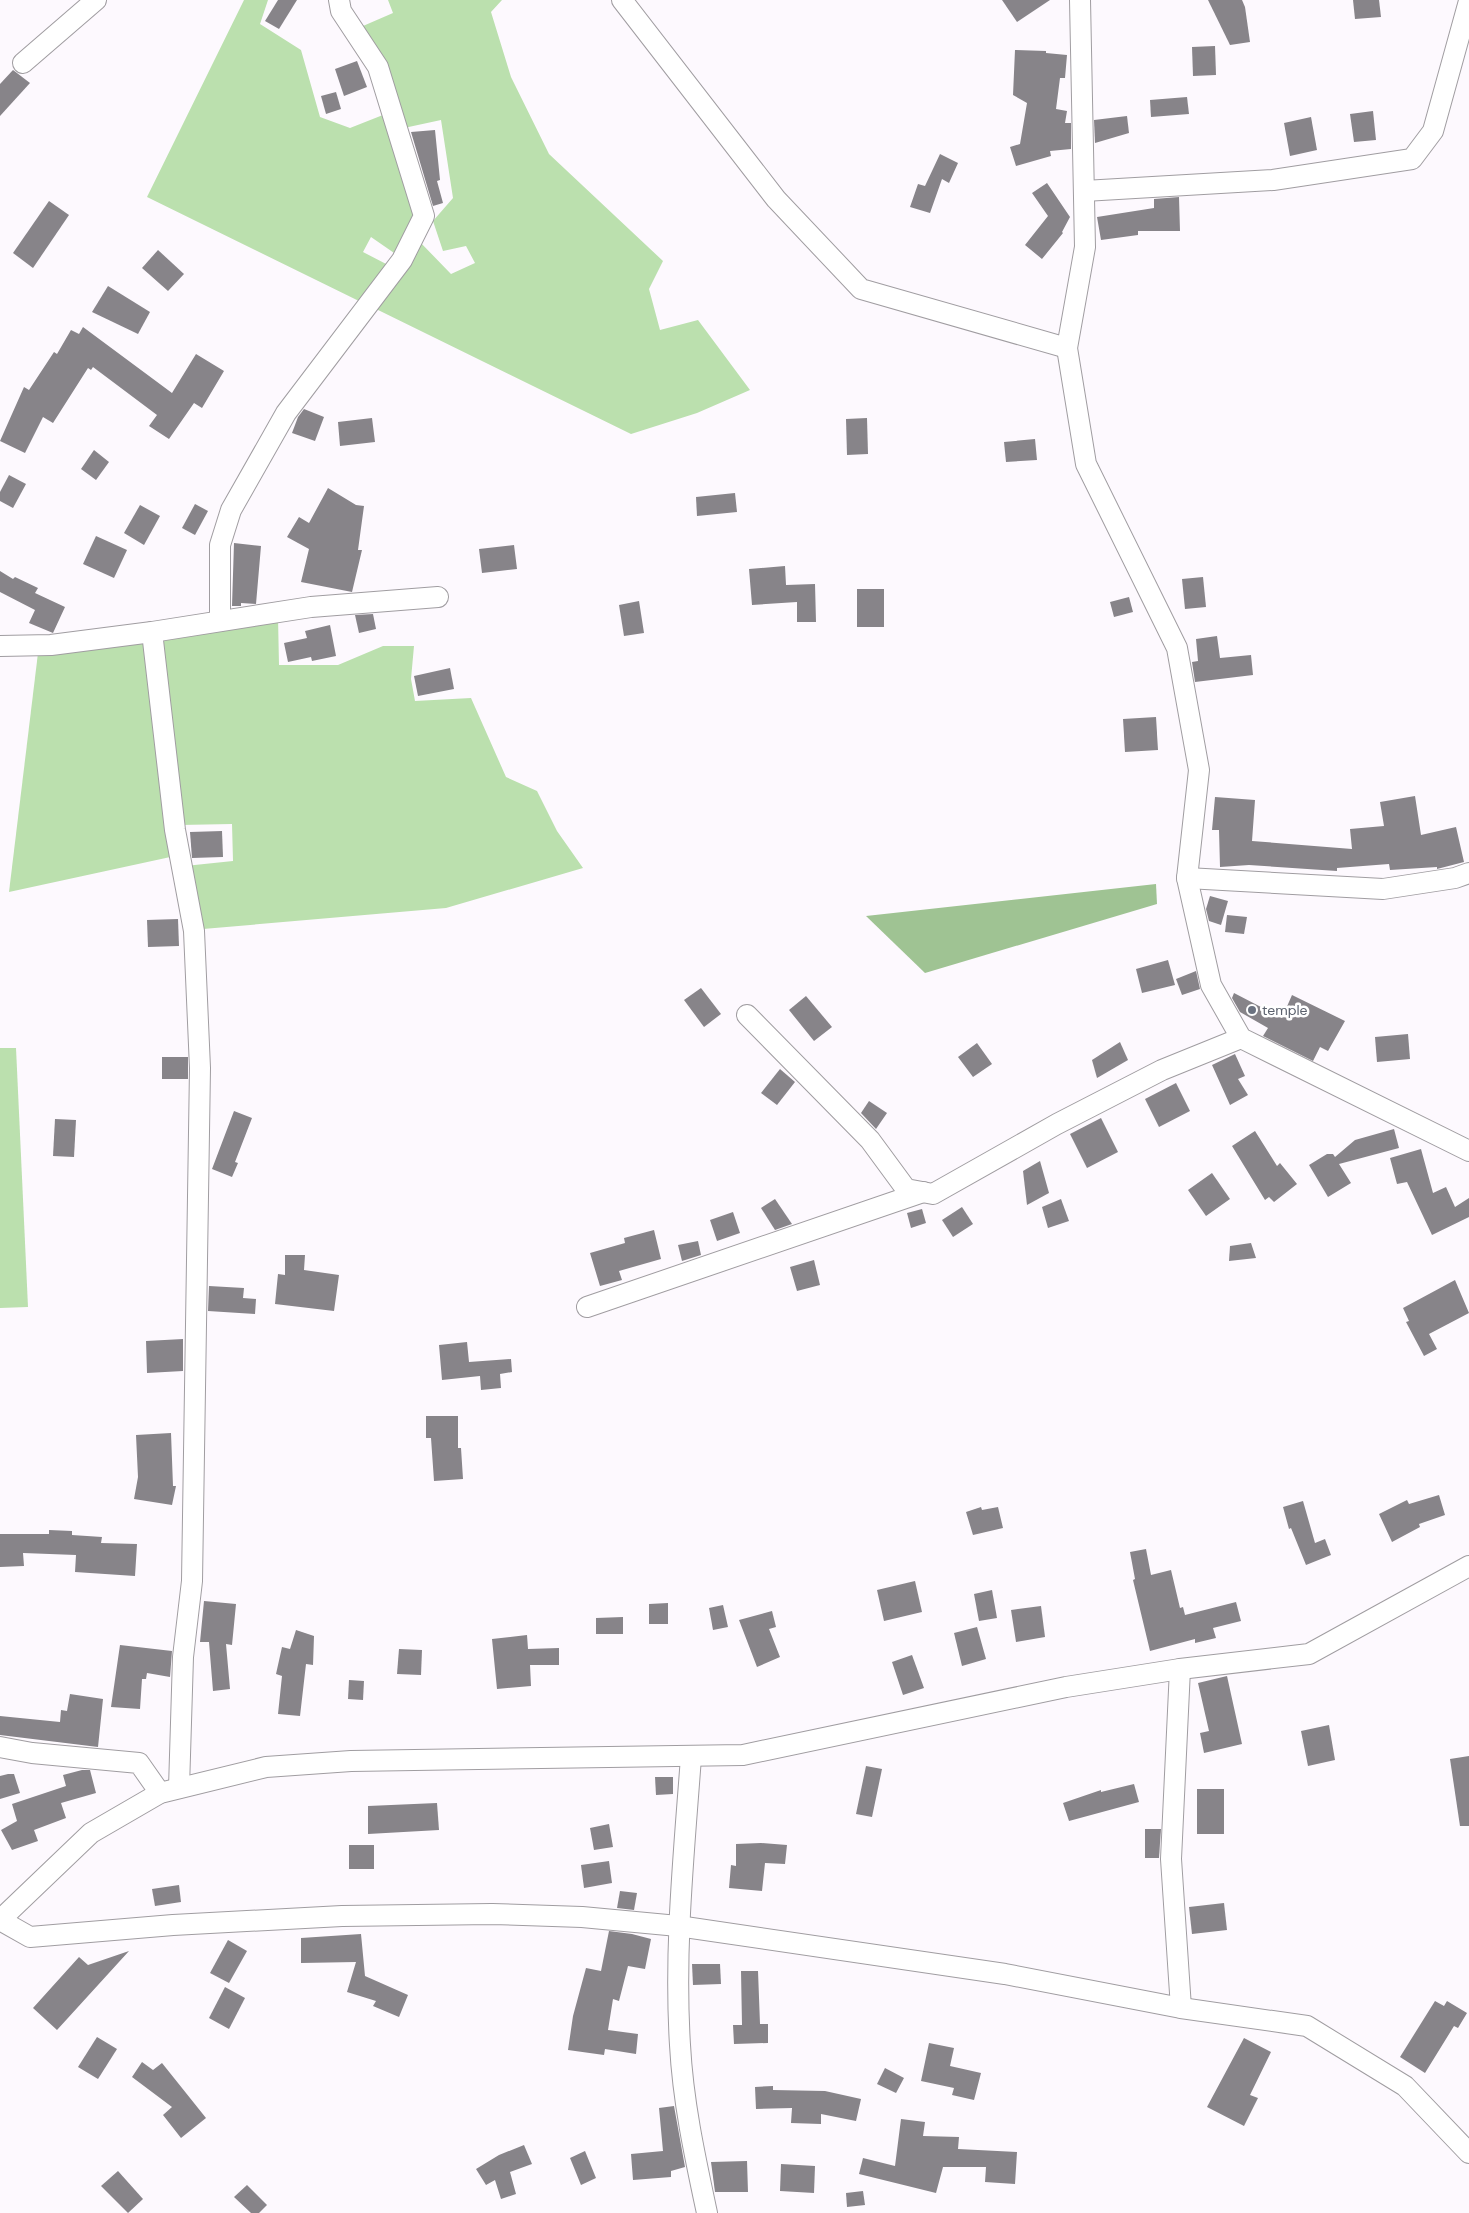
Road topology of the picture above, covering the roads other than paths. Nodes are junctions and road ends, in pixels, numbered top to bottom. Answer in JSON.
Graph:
{"nodes":[{"id":1,"x":96,"y":0,"type":"edge"},
{"id":2,"x":339,"y":0,"type":"edge"},
{"id":3,"x":622,"y":0,"type":"edge"},
{"id":4,"x":1080,"y":0,"type":"edge"},
{"id":5,"x":1469,"y":1,"type":"edge"},
{"id":6,"x":24,"y":62,"type":"dead end"},
{"id":7,"x":1084,"y":191,"type":"junction"},
{"id":8,"x":1067,"y":348,"type":"junction"},
{"id":9,"x":438,"y":598,"type":"dead end"},
{"id":10,"x":220,"y":621,"type":"junction"},
{"id":11,"x":152,"y":632,"type":"junction"},
{"id":12,"x":0,"y":646,"type":"edge"},
{"id":13,"x":1469,"y":873,"type":"edge"},
{"id":14,"x":1186,"y":878,"type":"junction"},
{"id":15,"x":747,"y":1015,"type":"dead end"},
{"id":16,"x":1241,"y":1038,"type":"junction"},
{"id":17,"x":1469,"y":1151,"type":"edge"},
{"id":18,"x":922,"y":1192,"type":"junction"},
{"id":19,"x":587,"y":1307,"type":"dead end"},
{"id":20,"x":1469,"y":1566,"type":"edge"},
{"id":21,"x":1180,"y":1669,"type":"junction"},
{"id":22,"x":0,"y":1747,"type":"edge"},
{"id":23,"x":691,"y":1757,"type":"junction"},
{"id":24,"x":170,"y":1791,"type":"junction"},
{"id":25,"x":0,"y":1920,"type":"edge"},
{"id":26,"x":678,"y":1926,"type":"junction"},
{"id":27,"x":1180,"y":2008,"type":"junction"},
{"id":28,"x":1469,"y":2153,"type":"edge"},
{"id":29,"x":707,"y":2213,"type":"edge"}],
"edges":[{"from":1,"to":6,"type":"street"},
{"from":2,"to":10,"type":"street"},
{"from":3,"to":8,"type":"street"},
{"from":4,"to":7,"type":"street"},
{"from":5,"to":7,"type":"street"},
{"from":7,"to":8,"type":"street"},
{"from":8,"to":14,"type":"street"},
{"from":9,"to":10,"type":"street"},
{"from":10,"to":11,"type":"street"},
{"from":11,"to":12,"type":"street"},
{"from":11,"to":24,"type":"street"},
{"from":13,"to":14,"type":"street"},
{"from":14,"to":16,"type":"street"},
{"from":15,"to":18,"type":"street"},
{"from":16,"to":17,"type":"street"},
{"from":16,"to":18,"type":"street"},
{"from":18,"to":19,"type":"street"},
{"from":20,"to":21,"type":"street"},
{"from":21,"to":23,"type":"street"},
{"from":21,"to":27,"type":"street"},
{"from":22,"to":24,"type":"street"},
{"from":23,"to":24,"type":"street"},
{"from":23,"to":26,"type":"street"},
{"from":24,"to":25,"type":"street"},
{"from":25,"to":26,"type":"street"},
{"from":26,"to":27,"type":"street"},
{"from":26,"to":29,"type":"street"},
{"from":27,"to":28,"type":"street"}]}
